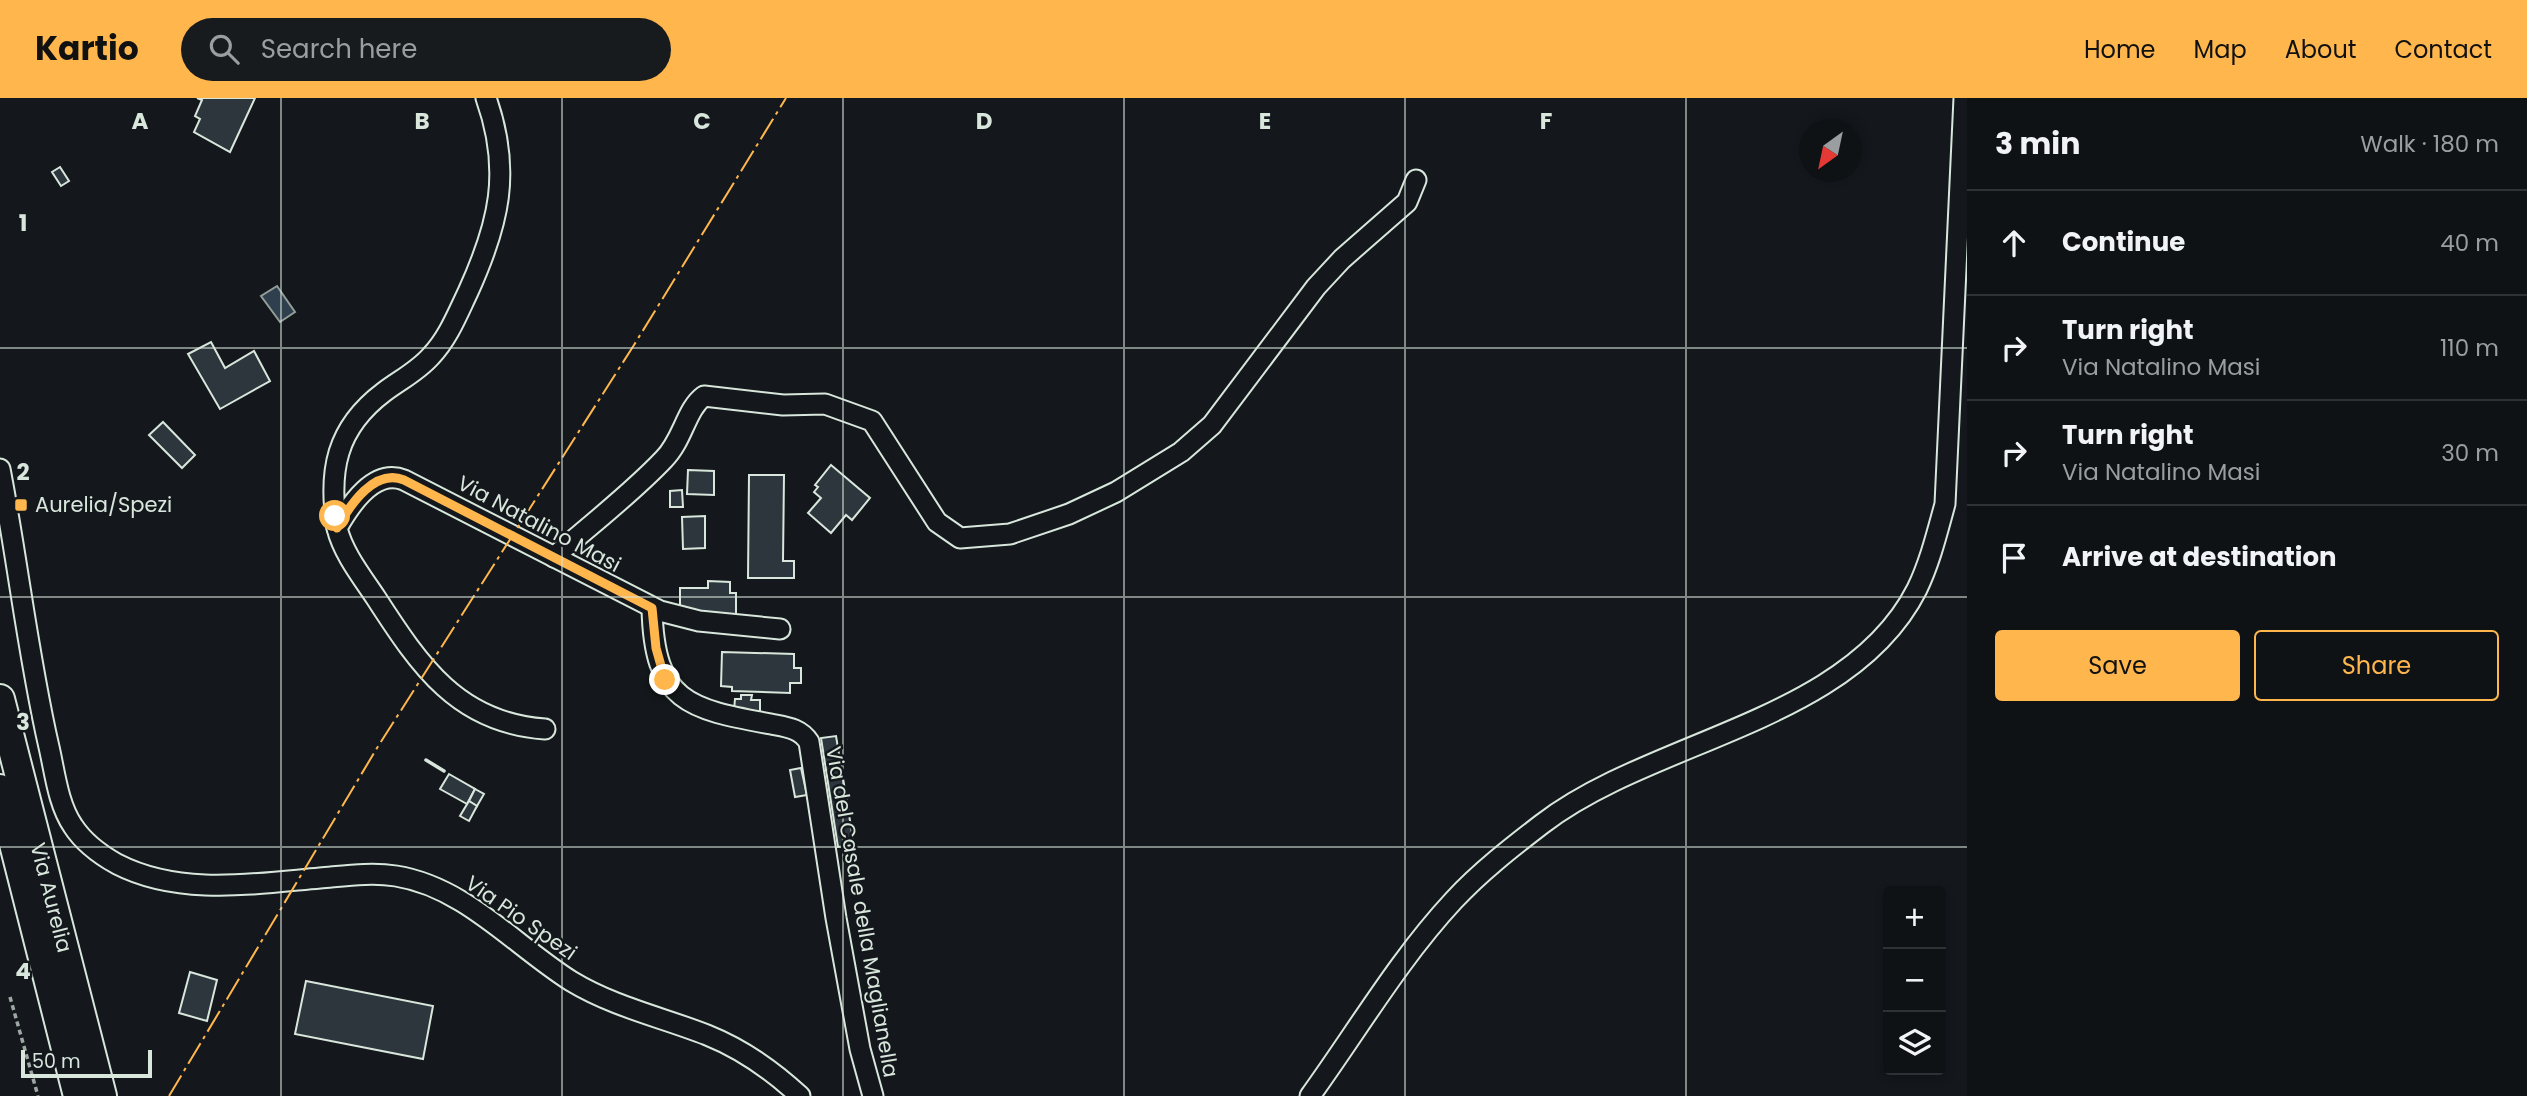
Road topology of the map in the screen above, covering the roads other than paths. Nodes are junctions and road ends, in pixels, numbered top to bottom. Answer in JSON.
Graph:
{"nodes":[{"id":1,"x":486,"y":98,"type":"edge"},
{"id":2,"x":1964,"y":98,"type":"edge"},
{"id":3,"x":1416,"y":180,"type":"dead end"},
{"id":4,"x":1,"y":475,"type":"edge"},
{"id":5,"x":337,"y":528,"type":"junction"},
{"id":6,"x":554,"y":557,"type":"junction"},
{"id":7,"x":652,"y":608,"type":"junction"},
{"id":8,"x":780,"y":629,"type":"dead end"},
{"id":9,"x":0,"y":699,"type":"edge"},
{"id":10,"x":545,"y":729,"type":"dead end"},
{"id":11,"x":0,"y":789,"type":"edge"},
{"id":12,"x":0,"y":832,"type":"edge"},
{"id":13,"x":78,"y":834,"type":"joint"},
{"id":14,"x":38,"y":939,"type":"junction"},
{"id":15,"x":78,"y":1096,"type":"edge"},
{"id":16,"x":102,"y":1096,"type":"edge"},
{"id":17,"x":800,"y":1096,"type":"edge"},
{"id":18,"x":873,"y":1096,"type":"edge"},
{"id":19,"x":1310,"y":1096,"type":"edge"}],
"edges":[{"from":1,"to":5,"type":"street"},
{"from":2,"to":19,"type":"street"},
{"from":3,"to":6,"type":"street"},
{"from":4,"to":13,"type":"street","name":"Via Aurelia"},
{"from":5,"to":6,"type":"street","name":"Via Natalino Masi"},
{"from":5,"to":10,"type":"street"},
{"from":6,"to":7,"type":"street","name":"Via Natalino Masi"},
{"from":7,"to":8,"type":"street","name":"Via Natalino Masi"},
{"from":7,"to":18,"type":"street","name":"Via del Casale della Maglianella"},
{"from":9,"to":16,"type":"highway","name":"Via Aurelia"},
{"from":11,"to":14,"type":"highway","name":"Via Aurelia"},
{"from":12,"to":14,"type":"highway"},
{"from":13,"to":17,"type":"street","name":"Via Pio Spezi"},
{"from":14,"to":15,"type":"highway","name":"Via Aurelia"}]}
